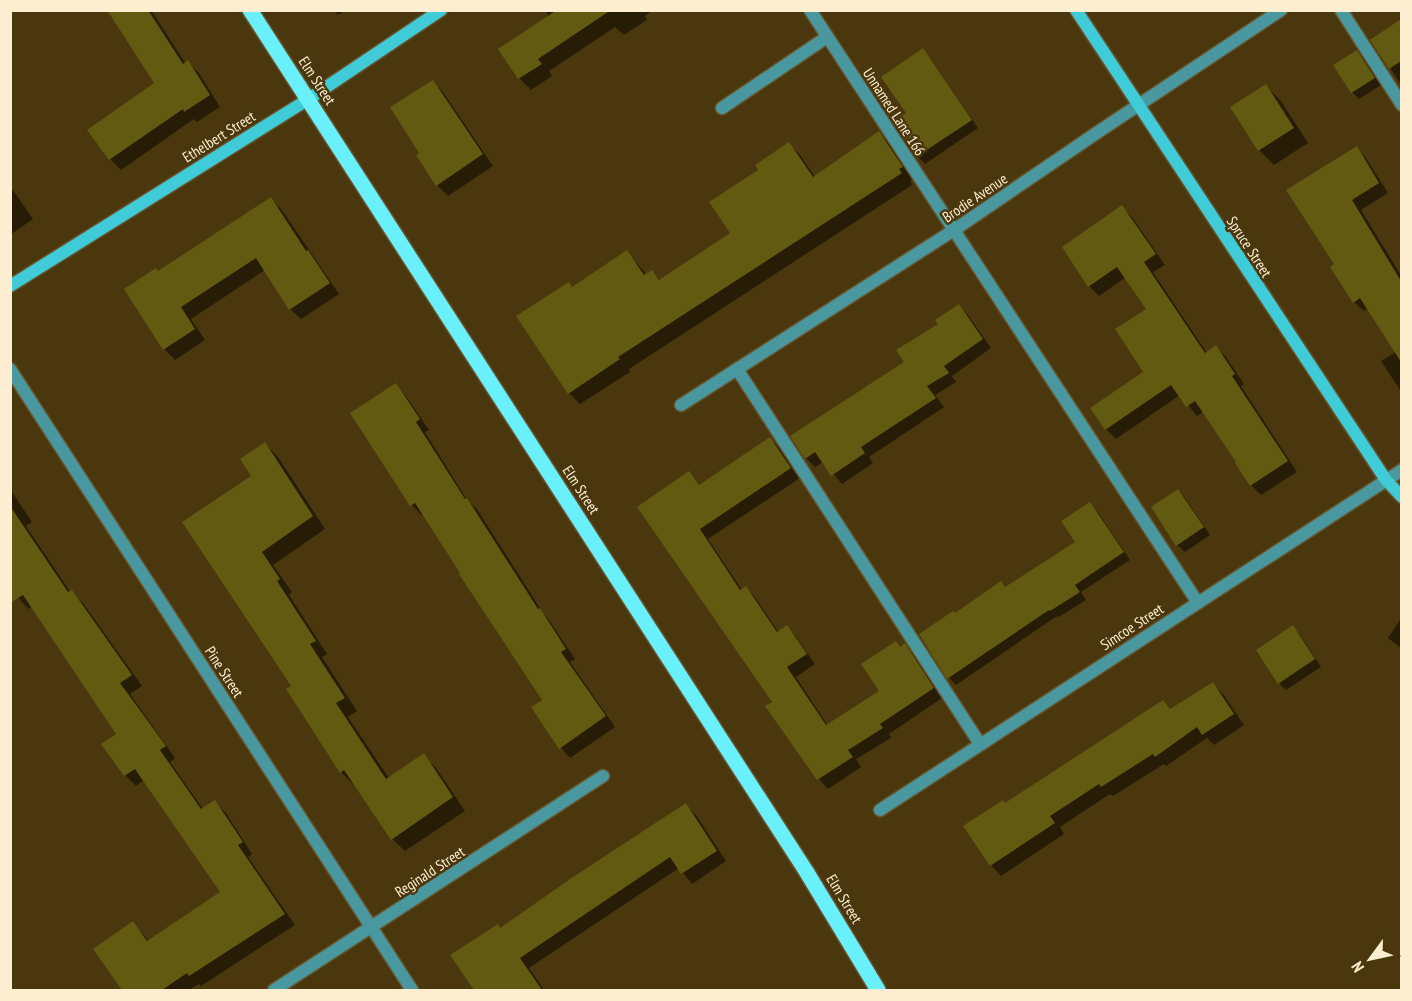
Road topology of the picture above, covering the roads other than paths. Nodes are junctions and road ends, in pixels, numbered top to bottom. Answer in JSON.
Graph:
{"nodes":[{"id":1,"x":250,"y":10,"type":"edge"},
{"id":2,"x":441,"y":10,"type":"edge"},
{"id":3,"x":810,"y":10,"type":"edge"},
{"id":4,"x":1076,"y":10,"type":"edge"},
{"id":5,"x":1281,"y":10,"type":"edge"},
{"id":6,"x":1341,"y":10,"type":"edge"},
{"id":7,"x":827,"y":37,"type":"junction"},
{"id":8,"x":307,"y":100,"type":"junction"},
{"id":9,"x":1401,"y":105,"type":"edge"},
{"id":10,"x":1138,"y":106,"type":"junction"},
{"id":11,"x":722,"y":108,"type":"dead end"},
{"id":12,"x":954,"y":230,"type":"junction"},
{"id":13,"x":10,"y":286,"type":"edge"},
{"id":14,"x":10,"y":369,"type":"edge"},
{"id":15,"x":737,"y":369,"type":"junction"},
{"id":16,"x":681,"y":405,"type":"dead end"},
{"id":17,"x":1401,"y":470,"type":"edge"},
{"id":18,"x":1386,"y":480,"type":"junction"},
{"id":19,"x":1401,"y":496,"type":"edge"},
{"id":20,"x":1198,"y":603,"type":"junction"},
{"id":21,"x":980,"y":744,"type":"junction"},
{"id":22,"x":603,"y":777,"type":"dead end"},
{"id":23,"x":880,"y":810,"type":"dead end"},
{"id":24,"x":372,"y":928,"type":"junction"},
{"id":25,"x":274,"y":990,"type":"edge"},
{"id":26,"x":412,"y":990,"type":"edge"},
{"id":27,"x":878,"y":990,"type":"edge"}],
"edges":[{"from":1,"to":8,"type":"main road","name":"Elm Street"},
{"from":2,"to":8,"type":"street","name":"Ethelbert Street"},
{"from":3,"to":7,"type":"street","name":"Unnamed Lane 166"},
{"from":4,"to":10,"type":"street","name":"Spruce Street"},
{"from":5,"to":10,"type":"street","name":"Brodie Avenue"},
{"from":6,"to":9,"type":"street"},
{"from":7,"to":11,"type":"street"},
{"from":7,"to":12,"type":"street","name":"Unnamed Lane 166"},
{"from":8,"to":13,"type":"street","name":"Ethelbert Street"},
{"from":8,"to":27,"type":"main road","name":"Elm Street"},
{"from":10,"to":12,"type":"street","name":"Brodie Avenue"},
{"from":10,"to":18,"type":"street","name":"Spruce Street"},
{"from":12,"to":15,"type":"street","name":"Brodie Avenue"},
{"from":12,"to":20,"type":"street","name":"Unnamed Lane 166"},
{"from":14,"to":24,"type":"street","name":"Pine Street"},
{"from":15,"to":16,"type":"street","name":"Brodie Avenue"},
{"from":15,"to":21,"type":"street"},
{"from":17,"to":18,"type":"street","name":"Simcoe Street"},
{"from":18,"to":19,"type":"street","name":"Spruce Street"},
{"from":18,"to":20,"type":"street","name":"Simcoe Street"},
{"from":20,"to":21,"type":"street","name":"Simcoe Street"},
{"from":21,"to":23,"type":"street","name":"Simcoe Street"},
{"from":22,"to":24,"type":"street","name":"Reginald Street"},
{"from":24,"to":25,"type":"street","name":"Reginald Street"},
{"from":24,"to":26,"type":"street","name":"Pine Street"}]}
